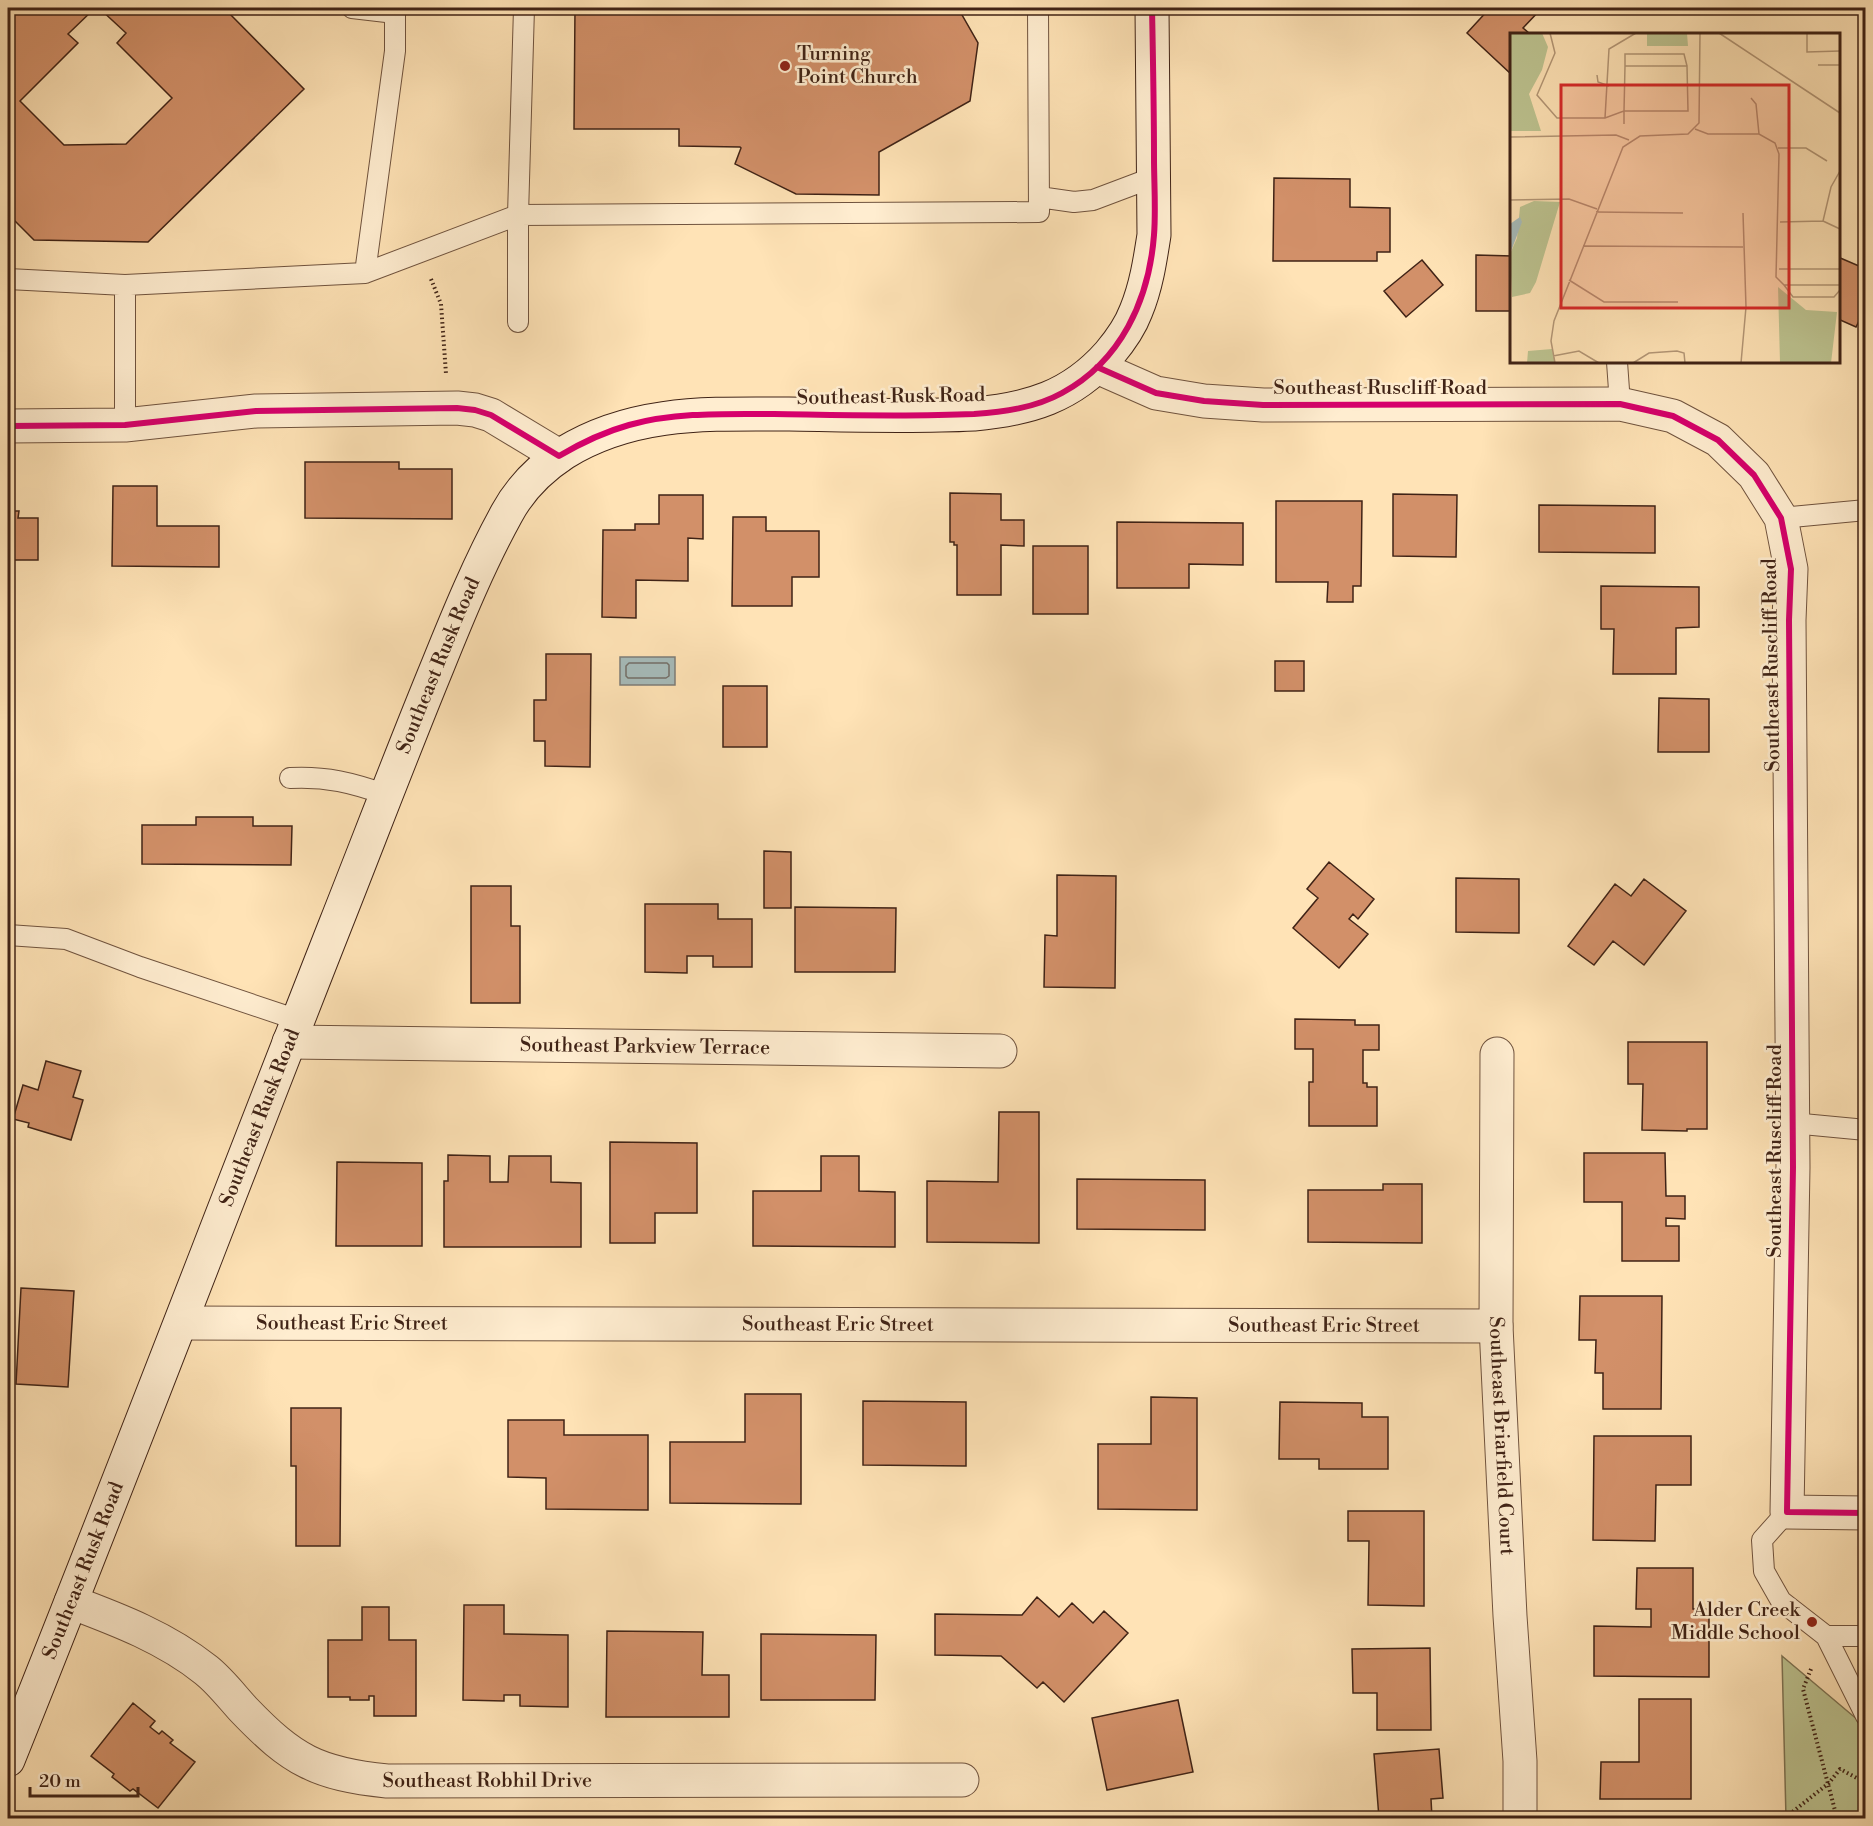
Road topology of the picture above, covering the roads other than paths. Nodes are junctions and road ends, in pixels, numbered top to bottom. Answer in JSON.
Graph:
{"nodes":[{"id":1,"x":352,"y":8,"type":"edge"},
{"id":2,"x":524,"y":8,"type":"edge"},
{"id":3,"x":1038,"y":8,"type":"edge"},
{"id":4,"x":1152,"y":8,"type":"edge"},
{"id":5,"x":395,"y":10,"type":"edge"},
{"id":6,"x":1154,"y":177,"type":"junction"},
{"id":7,"x":1039,"y":197,"type":"junction"},
{"id":8,"x":518,"y":215,"type":"junction"},
{"id":9,"x":365,"y":273,"type":"junction"},
{"id":10,"x":8,"y":279,"type":"edge"},
{"id":11,"x":124,"y":285,"type":"junction"},
{"id":12,"x":518,"y":322,"type":"dead end"},
{"id":13,"x":1617,"y":363,"type":"edge"},
{"id":14,"x":1097,"y":367,"type":"junction"},
{"id":15,"x":1620,"y":404,"type":"junction"},
{"id":16,"x":125,"y":425,"type":"junction"},
{"id":17,"x":8,"y":426,"type":"edge"},
{"id":18,"x":559,"y":456,"type":"junction"},
{"id":19,"x":1866,"y":510,"type":"edge"},
{"id":20,"x":1781,"y":518,"type":"junction"},
{"id":21,"x":290,"y":778,"type":"dead end"},
{"id":22,"x":387,"y":795,"type":"junction"},
{"id":23,"x":8,"y":935,"type":"edge"},
{"id":24,"x":294,"y":1031,"type":"junction"},
{"id":25,"x":1000,"y":1051,"type":"dead end"},
{"id":26,"x":1497,"y":1054,"type":"dead end"},
{"id":27,"x":1792,"y":1123,"type":"junction"},
{"id":28,"x":1866,"y":1130,"type":"edge"},
{"id":29,"x":181,"y":1323,"type":"junction"},
{"id":30,"x":1496,"y":1326,"type":"junction"},
{"id":31,"x":1787,"y":1512,"type":"junction"},
{"id":32,"x":1866,"y":1513,"type":"edge"},
{"id":33,"x":71,"y":1602,"type":"junction"},
{"id":34,"x":1826,"y":1636,"type":"junction"},
{"id":35,"x":1866,"y":1636,"type":"edge"},
{"id":36,"x":1866,"y":1716,"type":"edge"},
{"id":37,"x":8,"y":1760,"type":"edge"},
{"id":38,"x":962,"y":1780,"type":"dead end"},
{"id":39,"x":1520,"y":1818,"type":"edge"}],
"edges":[{"from":1,"to":5,"type":"lane"},
{"from":2,"to":8,"type":"lane"},
{"from":3,"to":7,"type":"lane"},
{"from":4,"to":6,"type":"street","name":"Southeast Rusk Road"},
{"from":5,"to":9,"type":"lane"},
{"from":6,"to":7,"type":"lane"},
{"from":6,"to":14,"type":"street","name":"Southeast Rusk Road"},
{"from":7,"to":8,"type":"lane"},
{"from":8,"to":9,"type":"lane"},
{"from":8,"to":12,"type":"lane"},
{"from":9,"to":11,"type":"lane"},
{"from":10,"to":11,"type":"lane"},
{"from":11,"to":16,"type":"lane"},
{"from":13,"to":15,"type":"lane"},
{"from":14,"to":15,"type":"street","name":"Southeast Ruscliff Road"},
{"from":14,"to":18,"type":"street","name":"Southeast Rusk Road"},
{"from":15,"to":20,"type":"street","name":"Southeast Ruscliff Road"},
{"from":16,"to":17,"type":"street"},
{"from":16,"to":18,"type":"street"},
{"from":18,"to":22,"type":"street","name":"Southeast Rusk Road"},
{"from":19,"to":20,"type":"lane"},
{"from":20,"to":27,"type":"street","name":"Southeast Ruscliff Road"},
{"from":21,"to":22,"type":"lane"},
{"from":22,"to":24,"type":"street","name":"Southeast Rusk Road"},
{"from":23,"to":24,"type":"lane"},
{"from":24,"to":25,"type":"street","name":"Southeast Parkview Terrace"},
{"from":24,"to":29,"type":"street","name":"Southeast Rusk Road"},
{"from":26,"to":30,"type":"street","name":"Southeast Briarfield Court"},
{"from":27,"to":28,"type":"lane"},
{"from":27,"to":31,"type":"street","name":"Southeast Ruscliff Road"},
{"from":29,"to":30,"type":"street","name":"Southeast Eric Street"},
{"from":29,"to":33,"type":"street","name":"Southeast Rusk Road"},
{"from":30,"to":39,"type":"street","name":"Southeast Briarfield Court"},
{"from":31,"to":32,"type":"street"},
{"from":31,"to":34,"type":"lane"},
{"from":33,"to":37,"type":"street","name":"Southeast Rusk Road"},
{"from":33,"to":38,"type":"street","name":"Southeast Robhil Drive"},
{"from":34,"to":35,"type":"lane"},
{"from":34,"to":36,"type":"lane"}]}
